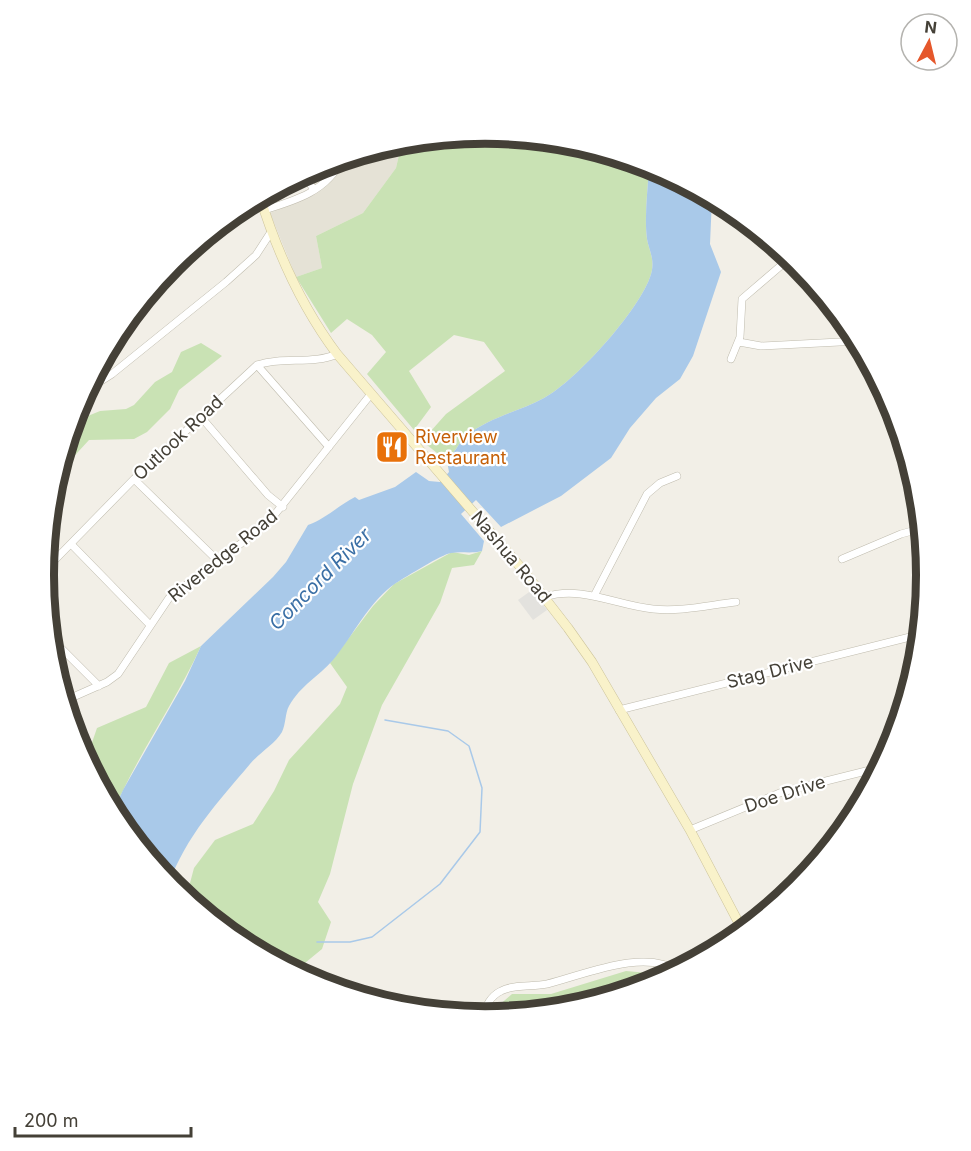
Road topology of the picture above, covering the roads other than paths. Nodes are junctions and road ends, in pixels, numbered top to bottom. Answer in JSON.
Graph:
{"nodes":[{"id":1,"x":335,"y":172,"type":"edge"},
{"id":2,"x":309,"y":182,"type":"edge"},
{"id":3,"x":314,"y":190,"type":"junction"},
{"id":4,"x":263,"y":206,"type":"edge"},
{"id":5,"x":264,"y":210,"type":"junction"},
{"id":6,"x":271,"y":232,"type":"junction"},
{"id":7,"x":784,"y":263,"type":"edge"},
{"id":8,"x":847,"y":341,"type":"edge"},
{"id":9,"x":739,"y":342,"type":"junction"},
{"id":10,"x":337,"y":354,"type":"junction"},
{"id":11,"x":731,"y":359,"type":"dead end"},
{"id":12,"x":257,"y":365,"type":"junction"},
{"id":13,"x":100,"y":382,"type":"edge"},
{"id":14,"x":371,"y":394,"type":"junction"},
{"id":15,"x":201,"y":417,"type":"junction"},
{"id":16,"x":329,"y":447,"type":"junction"},
{"id":17,"x":677,"y":476,"type":"dead end"},
{"id":18,"x":134,"y":479,"type":"junction"},
{"id":19,"x":284,"y":507,"type":"junction"},
{"id":20,"x":914,"y":530,"type":"edge"},
{"id":21,"x":72,"y":545,"type":"junction"},
{"id":22,"x":842,"y":559,"type":"dead end"},
{"id":23,"x":55,"y":561,"type":"edge"},
{"id":24,"x":218,"y":561,"type":"junction"},
{"id":25,"x":594,"y":596,"type":"junction"},
{"id":26,"x":545,"y":597,"type":"junction"},
{"id":27,"x":736,"y":602,"type":"dead end"},
{"id":28,"x":150,"y":625,"type":"junction"},
{"id":29,"x":912,"y":636,"type":"edge"},
{"id":30,"x":60,"y":646,"type":"edge"},
{"id":31,"x":99,"y":686,"type":"junction"},
{"id":32,"x":72,"y":698,"type":"edge"},
{"id":33,"x":620,"y":710,"type":"junction"},
{"id":34,"x":871,"y":769,"type":"edge"},
{"id":35,"x":690,"y":830,"type":"junction"},
{"id":36,"x":739,"y":924,"type":"edge"},
{"id":37,"x":668,"y":966,"type":"edge"},
{"id":38,"x":488,"y":1007,"type":"edge"}],
"edges":[{"from":1,"to":3,"type":"street"},
{"from":2,"to":3,"type":"street"},
{"from":3,"to":5,"type":"street"},
{"from":4,"to":5,"type":"main road","name":"Nashua Road"},
{"from":5,"to":6,"type":"main road","name":"Nashua Road"},
{"from":6,"to":10,"type":"main road","name":"Nashua Road"},
{"from":6,"to":13,"type":"street"},
{"from":7,"to":9,"type":"street"},
{"from":8,"to":9,"type":"street"},
{"from":9,"to":11,"type":"street"},
{"from":10,"to":12,"type":"street"},
{"from":10,"to":14,"type":"main road","name":"Nashua Road"},
{"from":12,"to":15,"type":"street","name":"Outlook Road"},
{"from":12,"to":16,"type":"street"},
{"from":14,"to":16,"type":"street","name":"Riveredge Road"},
{"from":14,"to":26,"type":"main road","name":"Nashua Road"},
{"from":15,"to":18,"type":"street","name":"Outlook Road"},
{"from":15,"to":19,"type":"street"},
{"from":16,"to":19,"type":"street","name":"Riveredge Road"},
{"from":17,"to":25,"type":"street"},
{"from":18,"to":21,"type":"street","name":"Outlook Road"},
{"from":18,"to":24,"type":"street"},
{"from":19,"to":24,"type":"street","name":"Riveredge Road"},
{"from":20,"to":22,"type":"street"},
{"from":21,"to":23,"type":"street","name":"Outlook Road"},
{"from":21,"to":28,"type":"street"},
{"from":24,"to":28,"type":"street","name":"Riveredge Road"},
{"from":25,"to":26,"type":"street"},
{"from":25,"to":27,"type":"street"},
{"from":26,"to":33,"type":"main road","name":"Nashua Road"},
{"from":28,"to":31,"type":"street","name":"Riveredge Road"},
{"from":29,"to":33,"type":"street","name":"Stag Drive"},
{"from":30,"to":31,"type":"street"},
{"from":31,"to":32,"type":"street","name":"Riveredge Road"},
{"from":33,"to":35,"type":"main road","name":"Nashua Road"},
{"from":34,"to":35,"type":"street","name":"Doe Drive"},
{"from":35,"to":36,"type":"main road","name":"Nashua Road"},
{"from":37,"to":38,"type":"street"}]}
